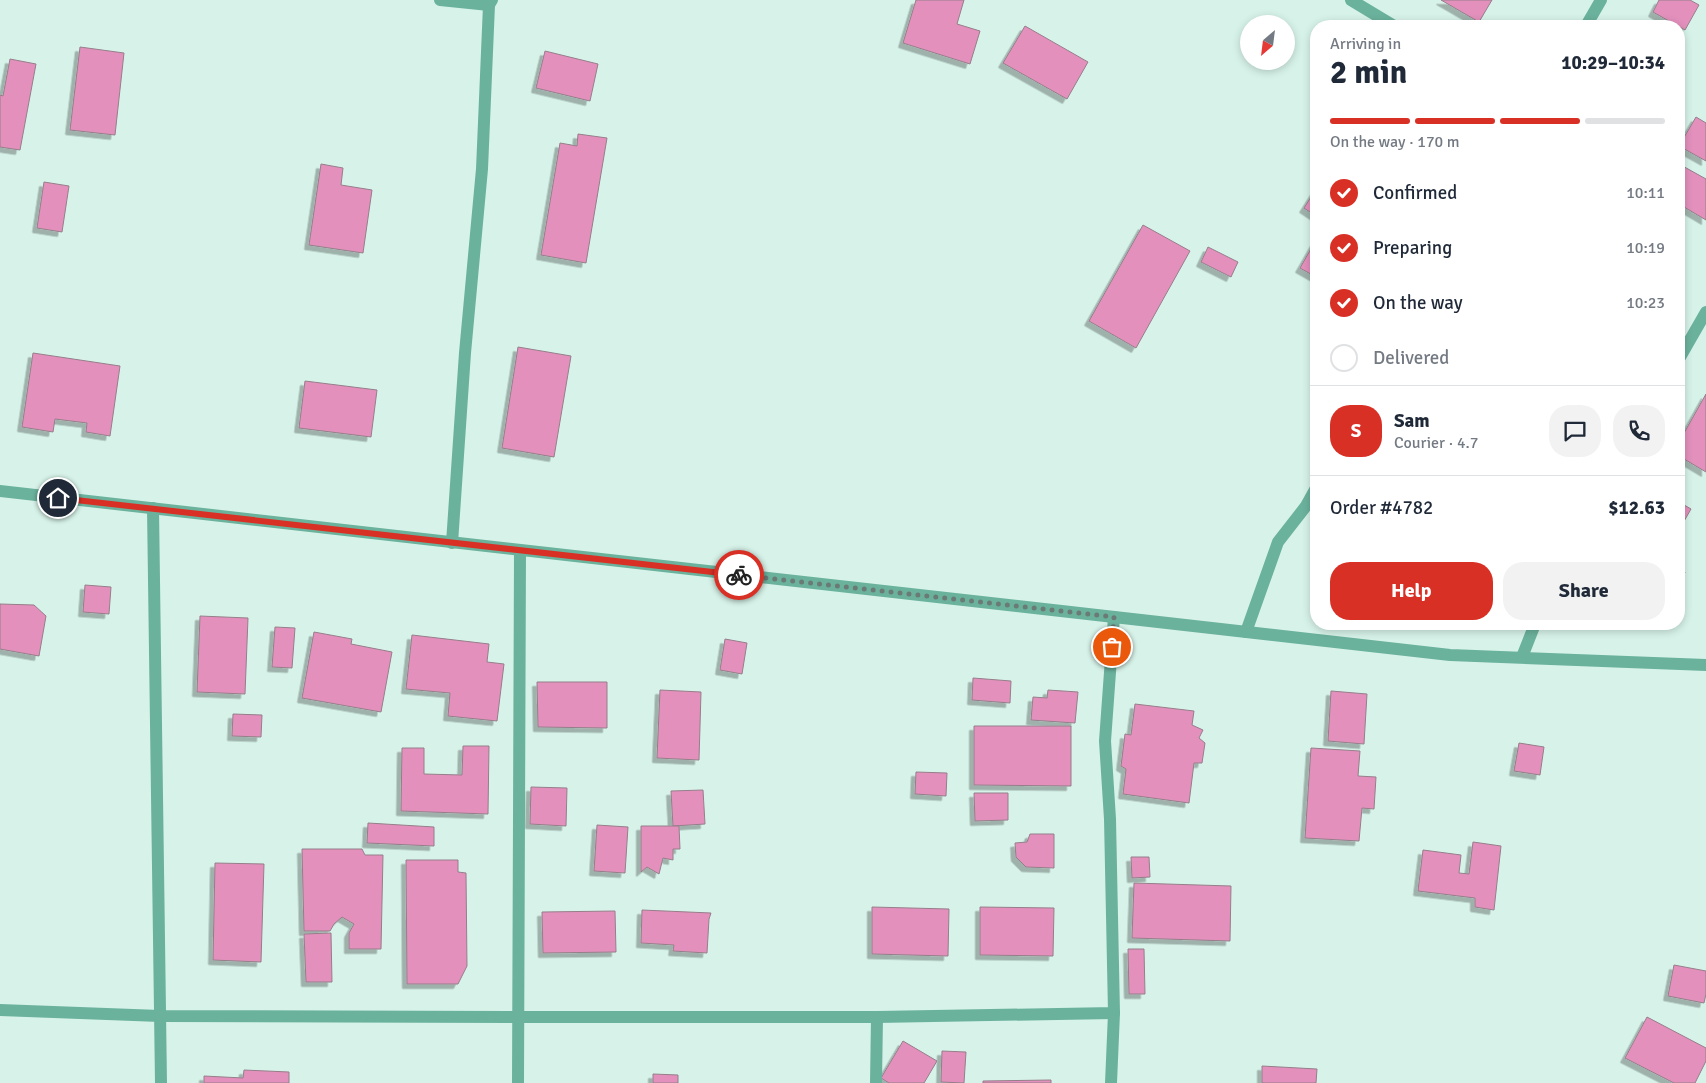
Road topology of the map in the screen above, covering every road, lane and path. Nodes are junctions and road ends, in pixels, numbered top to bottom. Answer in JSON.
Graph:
{"nodes":[{"id":1,"x":440,"y":0,"type":"edge"},
{"id":2,"x":1351,"y":0,"type":"edge"},
{"id":3,"x":1601,"y":0,"type":"edge"},
{"id":4,"x":491,"y":3,"type":"edge"},
{"id":5,"x":1384,"y":20,"type":"edge"},
{"id":6,"x":1589,"y":20,"type":"edge"},
{"id":7,"x":1706,"y":312,"type":"edge"},
{"id":8,"x":1685,"y":349,"type":"edge"},
{"id":9,"x":0,"y":491,"type":"edge"},
{"id":10,"x":1310,"y":499,"type":"edge"},
{"id":11,"x":153,"y":508,"type":"junction"},
{"id":12,"x":452,"y":543,"type":"junction"},
{"id":13,"x":520,"y":551,"type":"junction"},
{"id":14,"x":1114,"y":617,"type":"junction"},
{"id":15,"x":1533,"y":630,"type":"edge"},
{"id":16,"x":1246,"y":632,"type":"junction"},
{"id":17,"x":1522,"y":657,"type":"junction"},
{"id":18,"x":1706,"y":665,"type":"edge"},
{"id":19,"x":0,"y":1010,"type":"edge"},
{"id":20,"x":1114,"y":1013,"type":"junction"},
{"id":21,"x":160,"y":1016,"type":"junction"},
{"id":22,"x":517,"y":1017,"type":"junction"},
{"id":23,"x":877,"y":1017,"type":"junction"},
{"id":24,"x":160,"y":1083,"type":"edge"},
{"id":25,"x":518,"y":1083,"type":"edge"},
{"id":26,"x":876,"y":1083,"type":"edge"},
{"id":27,"x":1110,"y":1083,"type":"edge"}],
"edges":[{"from":1,"to":4,"type":"street"},
{"from":2,"to":5,"type":"street"},
{"from":3,"to":6,"type":"street"},
{"from":4,"to":12,"type":"street"},
{"from":7,"to":8,"type":"street"},
{"from":9,"to":11,"type":"street"},
{"from":10,"to":16,"type":"street"},
{"from":11,"to":12,"type":"street"},
{"from":11,"to":21,"type":"street"},
{"from":12,"to":13,"type":"street"},
{"from":13,"to":14,"type":"street"},
{"from":13,"to":22,"type":"street"},
{"from":14,"to":16,"type":"street"},
{"from":14,"to":20,"type":"street"},
{"from":15,"to":17,"type":"street"},
{"from":16,"to":17,"type":"street"},
{"from":17,"to":18,"type":"street"},
{"from":19,"to":21,"type":"street"},
{"from":20,"to":23,"type":"street"},
{"from":20,"to":27,"type":"street"},
{"from":21,"to":22,"type":"street"},
{"from":21,"to":24,"type":"street"},
{"from":22,"to":23,"type":"street"},
{"from":22,"to":25,"type":"street"},
{"from":23,"to":26,"type":"street"}]}
